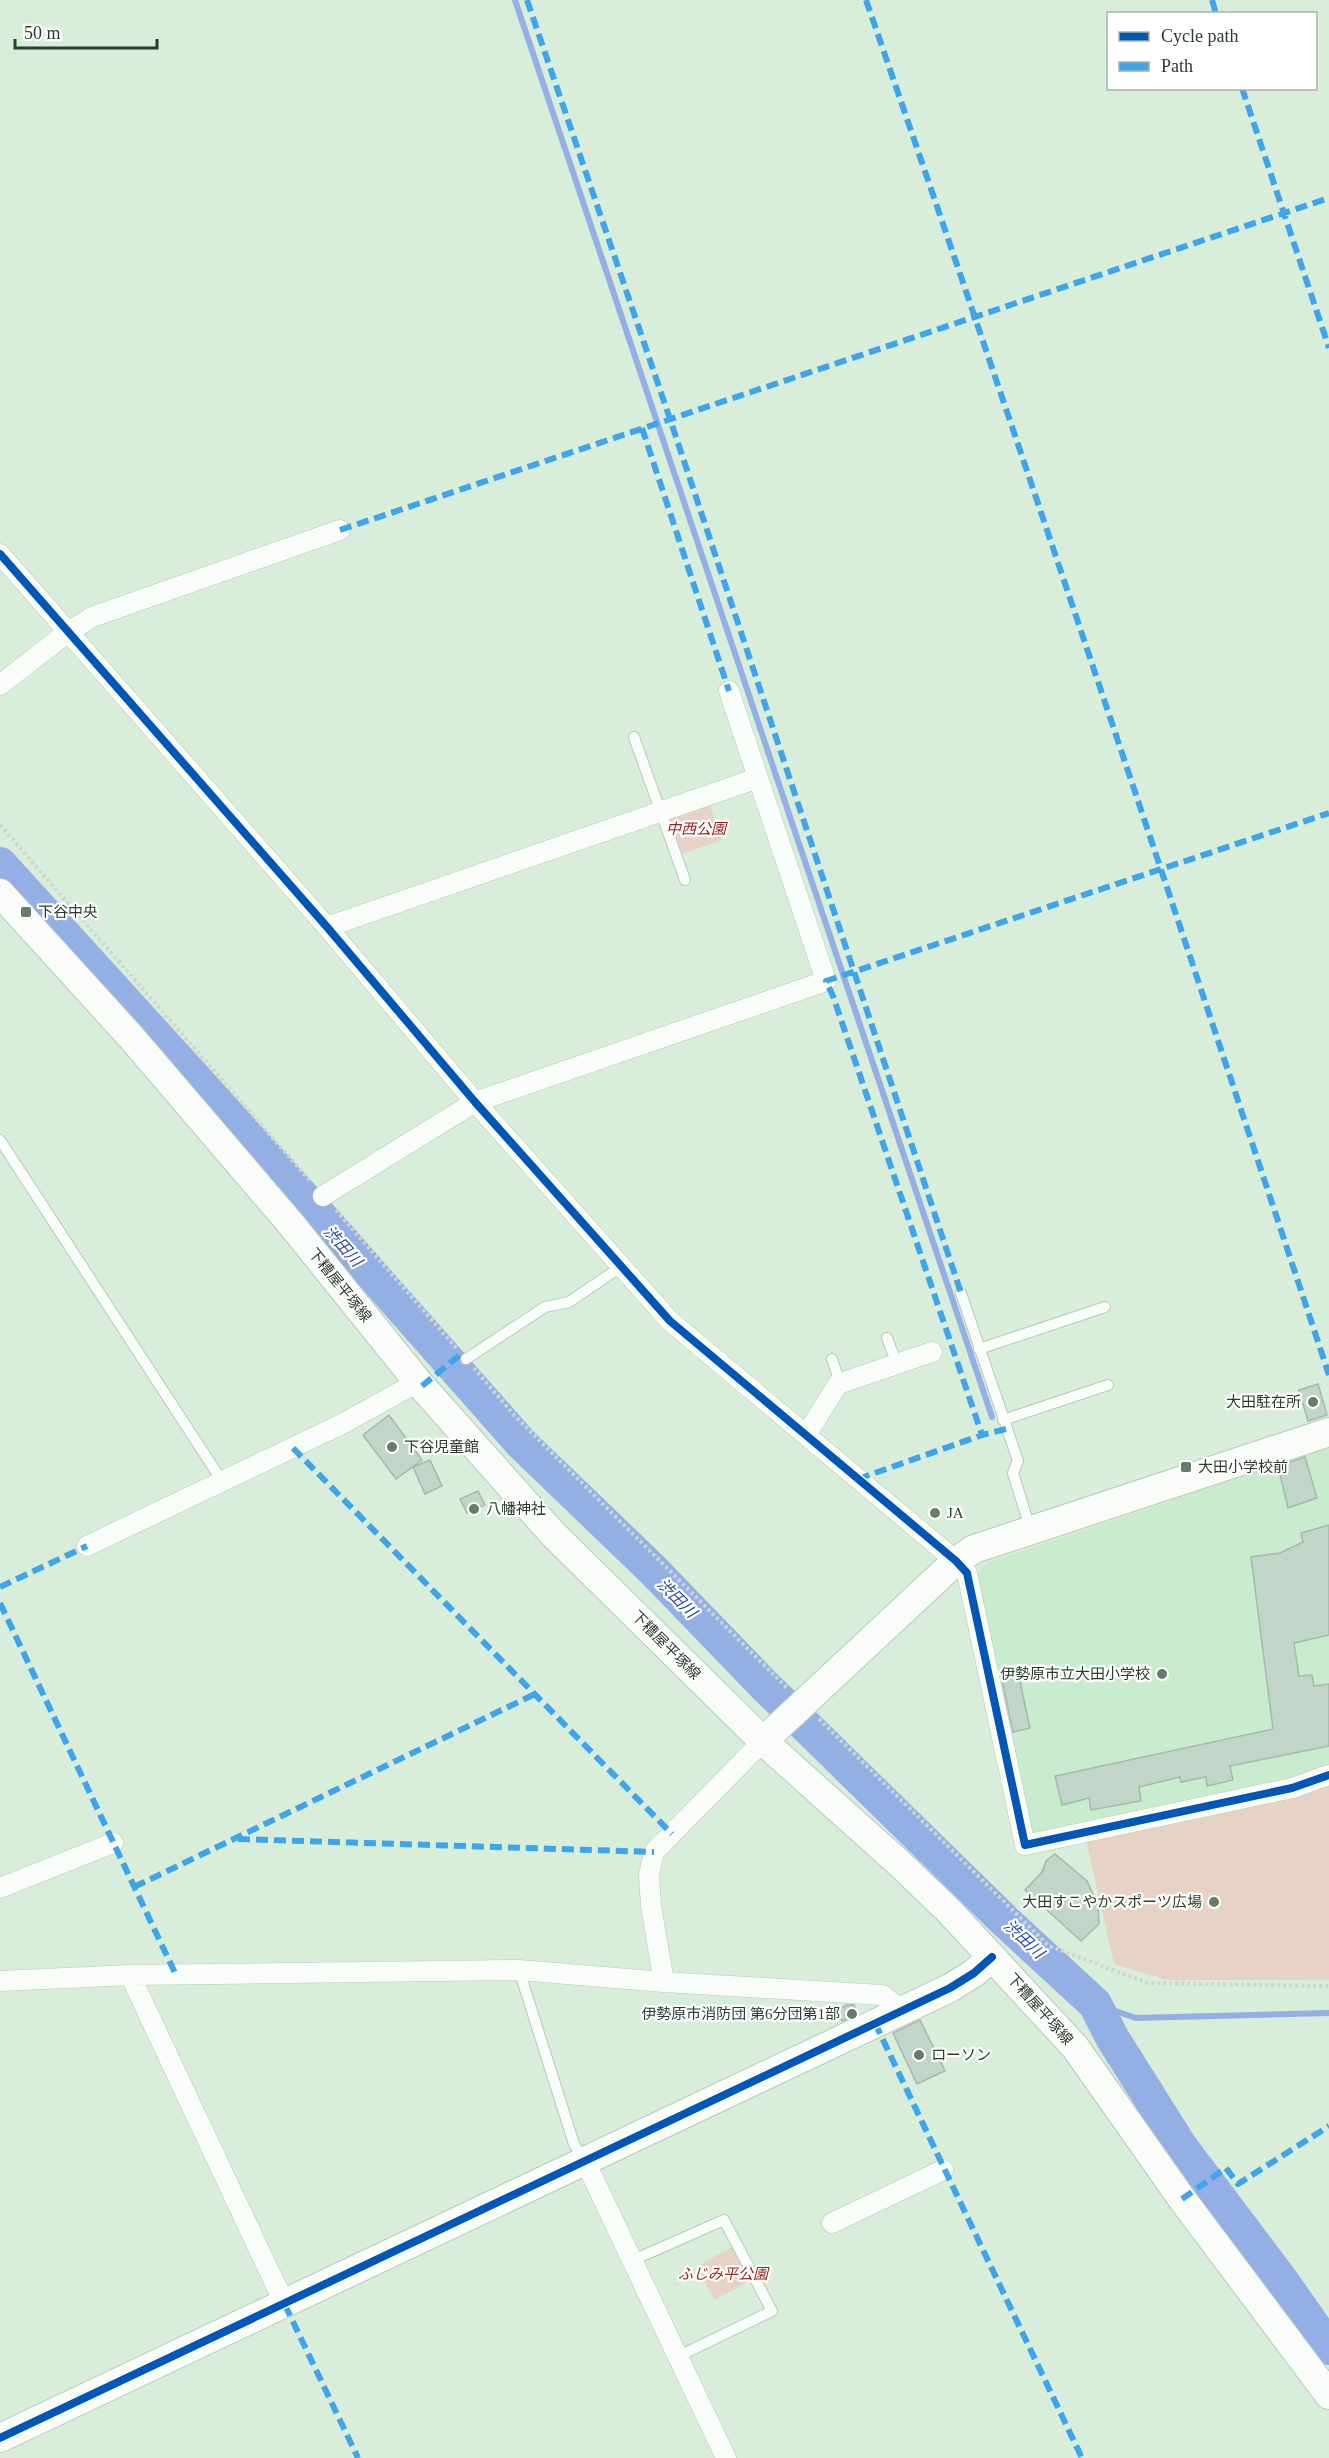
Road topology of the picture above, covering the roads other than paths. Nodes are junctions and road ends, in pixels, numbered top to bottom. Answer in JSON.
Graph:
{"nodes":[{"id":1,"x":340,"y":530,"type":"dead end"},
{"id":2,"x":0,"y":554,"type":"edge"},
{"id":3,"x":68,"y":632,"type":"junction"},
{"id":4,"x":0,"y":685,"type":"edge"},
{"id":5,"x":729,"y":691,"type":"dead end"},
{"id":6,"x":634,"y":737,"type":"dead end"},
{"id":7,"x":758,"y":778,"type":"junction"},
{"id":8,"x":660,"y":813,"type":"junction"},
{"id":9,"x":685,"y":879,"type":"dead end"},
{"id":10,"x":8,"y":907,"type":"edge"},
{"id":11,"x":327,"y":927,"type":"junction"},
{"id":12,"x":475,"y":1102,"type":"junction"},
{"id":13,"x":0,"y":1140,"type":"edge"},
{"id":14,"x":323,"y":1196,"type":"road end"},
{"id":15,"x":622,"y":1266,"type":"junction"},
{"id":16,"x":961,"y":1293,"type":"dead end"},
{"id":17,"x":1105,"y":1307,"type":"dead end"},
{"id":18,"x":887,"y":1338,"type":"dead end"},
{"id":19,"x":979,"y":1349,"type":"junction"},
{"id":20,"x":932,"y":1352,"type":"dead end"},
{"id":21,"x":466,"y":1359,"type":"road end"},
{"id":22,"x":832,"y":1359,"type":"dead end"},
{"id":23,"x":897,"y":1364,"type":"junction"},
{"id":24,"x":418,"y":1382,"type":"junction"},
{"id":25,"x":840,"y":1383,"type":"junction"},
{"id":26,"x":1108,"y":1384,"type":"dead end"},
{"id":27,"x":1003,"y":1420,"type":"junction"},
{"id":28,"x":1329,"y":1432,"type":"edge"},
{"id":29,"x":806,"y":1435,"type":"junction"},
{"id":30,"x":222,"y":1481,"type":"junction"},
{"id":31,"x":1031,"y":1531,"type":"junction"},
{"id":32,"x":87,"y":1546,"type":"dead end"},
{"id":33,"x":956,"y":1561,"type":"junction"},
{"id":34,"x":771,"y":1734,"type":"junction"},
{"id":35,"x":1329,"y":1775,"type":"edge"},
{"id":36,"x":113,"y":1843,"type":"dead end"},
{"id":37,"x":0,"y":1888,"type":"edge"},
{"id":38,"x":992,"y":1957,"type":"junction"},
{"id":39,"x":519,"y":1970,"type":"junction"},
{"id":40,"x":130,"y":1976,"type":"junction"},
{"id":41,"x":0,"y":1981,"type":"edge"},
{"id":42,"x":664,"y":1982,"type":"junction"},
{"id":43,"x":902,"y":2010,"type":"junction"},
{"id":44,"x":585,"y":2161,"type":"junction"},
{"id":45,"x":943,"y":2170,"type":"dead end"},
{"id":46,"x":832,"y":2223,"type":"dead end"},
{"id":47,"x":633,"y":2260,"type":"junction"},
{"id":48,"x":285,"y":2305,"type":"junction"},
{"id":49,"x":679,"y":2356,"type":"junction"},
{"id":50,"x":1329,"y":2395,"type":"edge"},
{"id":51,"x":0,"y":2438,"type":"edge"},
{"id":52,"x":726,"y":2458,"type":"edge"}],
"edges":[{"from":1,"to":3,"type":"street"},
{"from":2,"to":3,"type":"street"},
{"from":3,"to":4,"type":"street"},
{"from":3,"to":11,"type":"street"},
{"from":5,"to":7,"type":"street"},
{"from":6,"to":8,"type":"lane"},
{"from":7,"to":8,"type":"street"},
{"from":7,"to":12,"type":"street"},
{"from":8,"to":9,"type":"lane"},
{"from":8,"to":11,"type":"street"},
{"from":10,"to":24,"type":"main road","name":"下糟屋平塚線"},
{"from":11,"to":12,"type":"street"},
{"from":12,"to":14,"type":"street"},
{"from":12,"to":15,"type":"street"},
{"from":13,"to":30,"type":"lane"},
{"from":15,"to":21,"type":"lane"},
{"from":15,"to":29,"type":"street"},
{"from":16,"to":19,"type":"lane"},
{"from":17,"to":19,"type":"lane"},
{"from":18,"to":23,"type":"lane"},
{"from":19,"to":27,"type":"lane"},
{"from":20,"to":23,"type":"street"},
{"from":22,"to":25,"type":"lane"},
{"from":23,"to":25,"type":"street"},
{"from":24,"to":30,"type":"street"},
{"from":24,"to":34,"type":"main road","name":"下糟屋平塚線"},
{"from":25,"to":29,"type":"street"},
{"from":26,"to":27,"type":"lane"},
{"from":27,"to":31,"type":"lane"},
{"from":28,"to":31,"type":"main road"},
{"from":29,"to":33,"type":"street"},
{"from":30,"to":32,"type":"street"},
{"from":31,"to":33,"type":"main road"},
{"from":33,"to":34,"type":"main road"},
{"from":33,"to":35,"type":"street"},
{"from":34,"to":38,"type":"main road","name":"下糟屋平塚線"},
{"from":34,"to":42,"type":"street"},
{"from":36,"to":37,"type":"street"},
{"from":38,"to":43,"type":"main road"},
{"from":38,"to":50,"type":"main road","name":"下糟屋平塚線"},
{"from":39,"to":40,"type":"street"},
{"from":39,"to":42,"type":"street"},
{"from":39,"to":44,"type":"lane"},
{"from":40,"to":41,"type":"street"},
{"from":40,"to":48,"type":"street"},
{"from":42,"to":43,"type":"street"},
{"from":43,"to":44,"type":"main road"},
{"from":44,"to":47,"type":"street"},
{"from":44,"to":48,"type":"main road"},
{"from":45,"to":46,"type":"street"},
{"from":47,"to":49,"type":"street"},
{"from":47,"to":49,"type":"lane"},
{"from":48,"to":51,"type":"main road"},
{"from":49,"to":52,"type":"street"}]}
